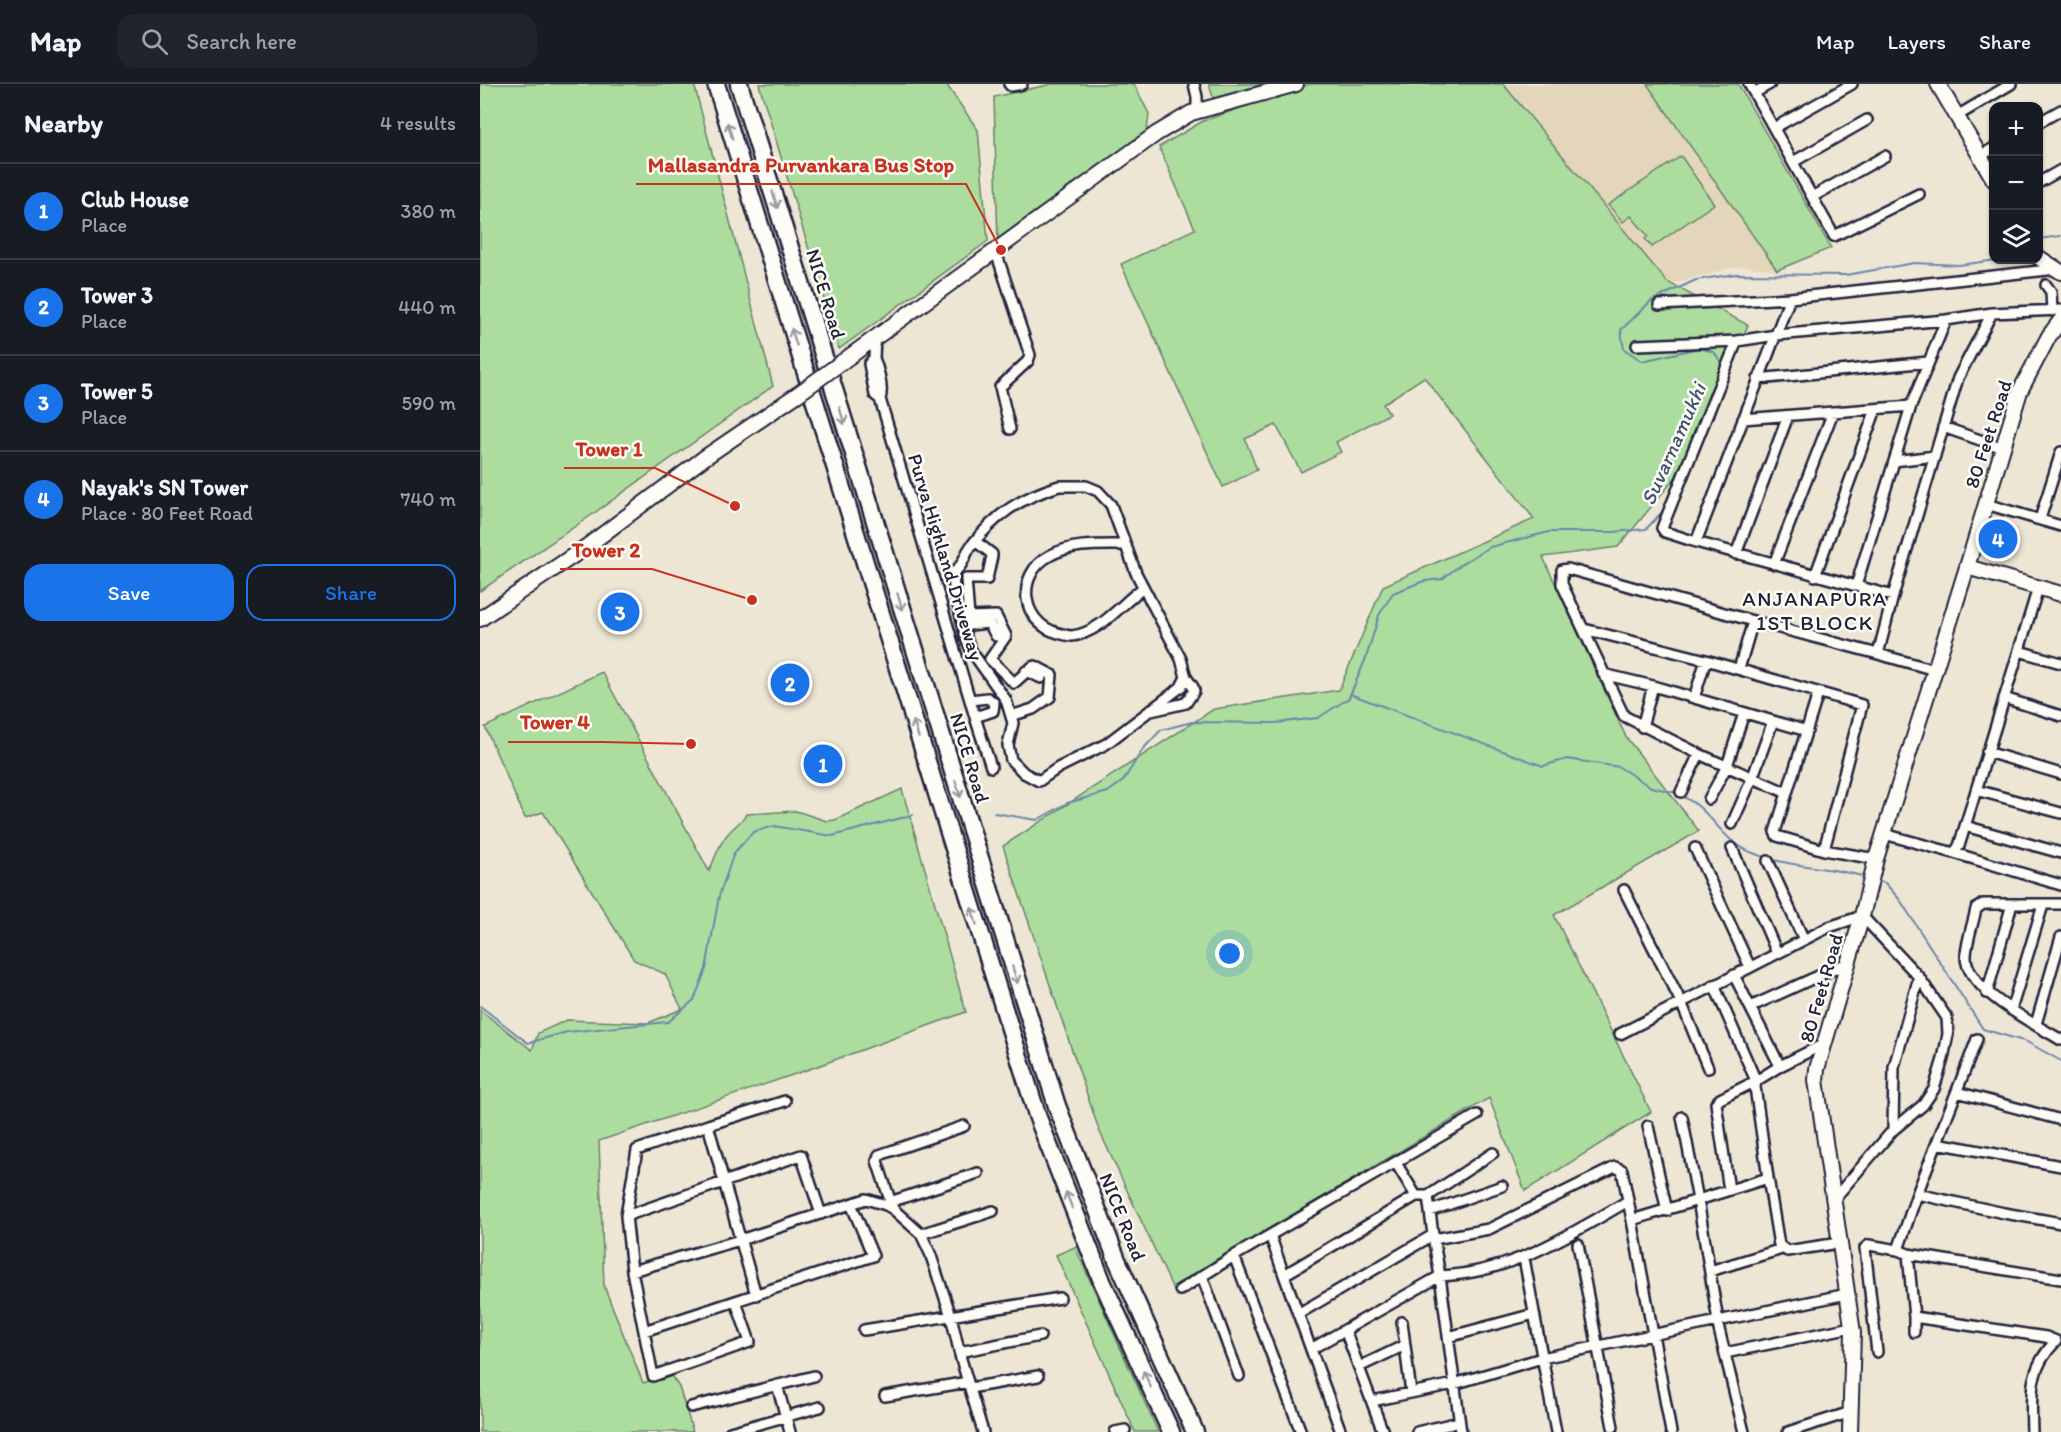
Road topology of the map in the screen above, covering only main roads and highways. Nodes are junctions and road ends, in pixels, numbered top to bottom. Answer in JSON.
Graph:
{"nodes":[{"id":1,"x":716,"y":84,"type":"edge"},
{"id":2,"x":739,"y":84,"type":"edge"},
{"id":3,"x":1171,"y":1432,"type":"edge"},
{"id":4,"x":1195,"y":1432,"type":"edge"}],
"edges":[{"from":3,"to":1,"type":"highway","one_way":true},
{"from":2,"to":4,"type":"highway","name":"NICE Road","one_way":true}]}
